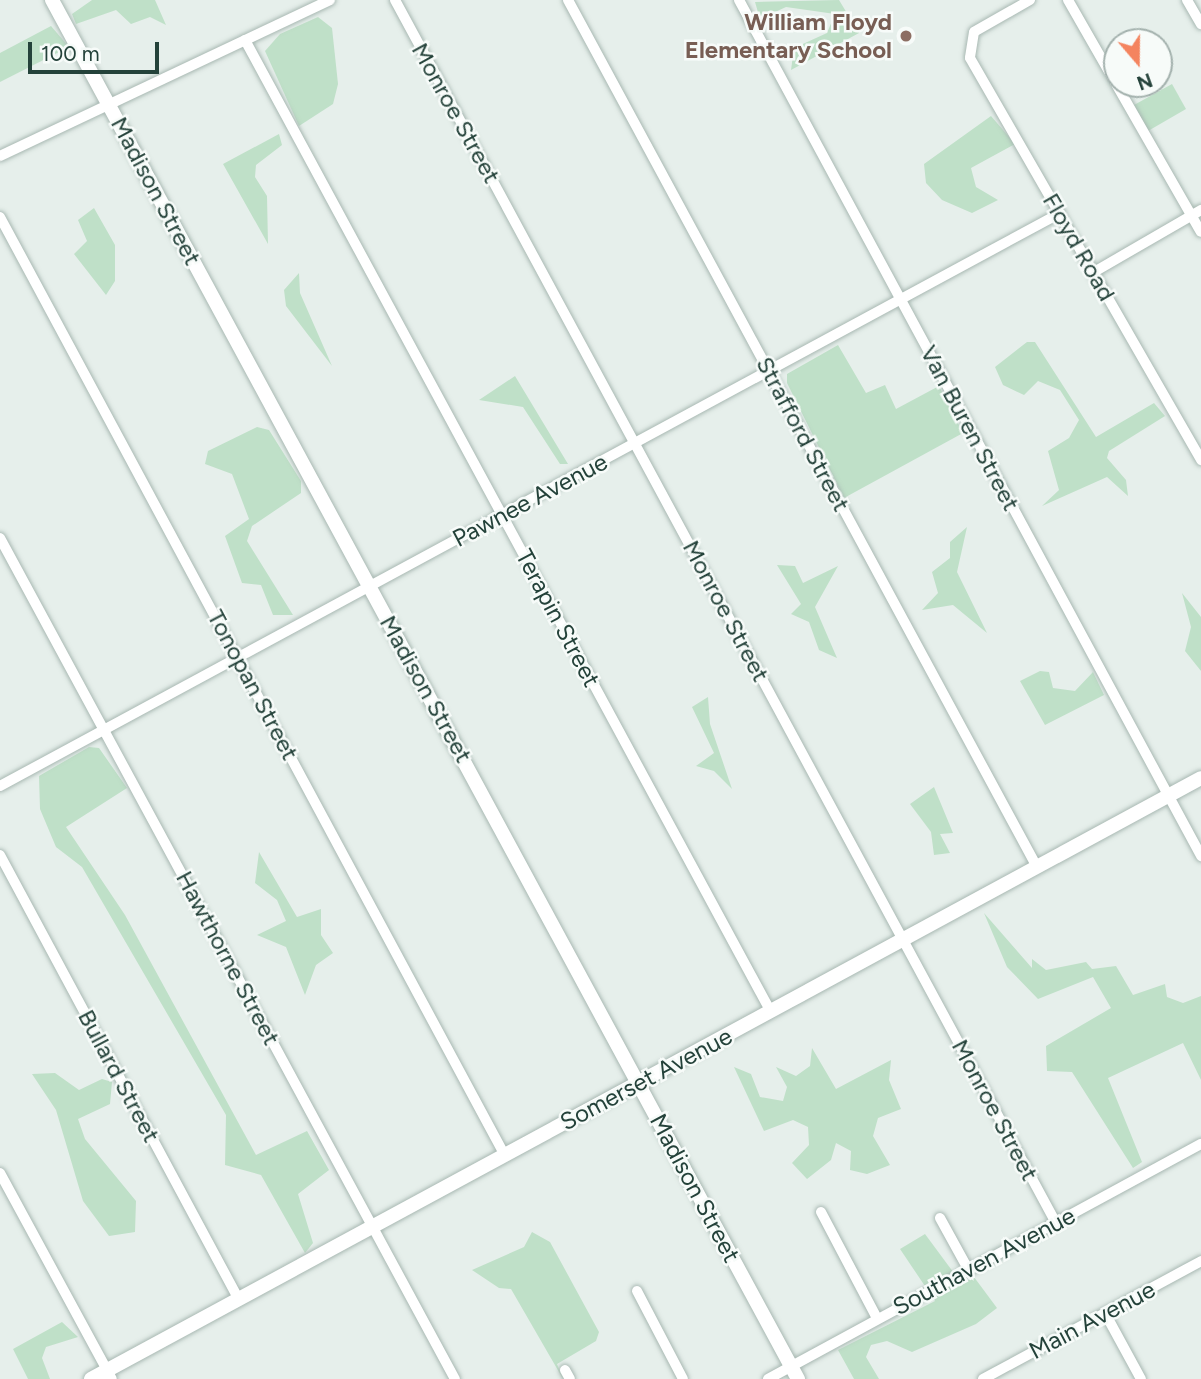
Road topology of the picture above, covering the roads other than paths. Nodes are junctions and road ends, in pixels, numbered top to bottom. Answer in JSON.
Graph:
{"nodes":[{"id":1,"x":52,"y":0,"type":"edge"},
{"id":2,"x":330,"y":0,"type":"edge"},
{"id":3,"x":395,"y":0,"type":"edge"},
{"id":4,"x":568,"y":0,"type":"edge"},
{"id":5,"x":739,"y":0,"type":"edge"},
{"id":6,"x":1030,"y":0,"type":"edge"},
{"id":7,"x":1068,"y":0,"type":"edge"},
{"id":8,"x":1187,"y":0,"type":"edge"},
{"id":9,"x":1201,"y":24,"type":"edge"},
{"id":10,"x":245,"y":40,"type":"junction"},
{"id":11,"x":110,"y":104,"type":"junction"},
{"id":12,"x":0,"y":156,"type":"edge"},
{"id":13,"x":1196,"y":213,"type":"edge"},
{"id":14,"x":1060,"y":214,"type":"junction"},
{"id":15,"x":0,"y":217,"type":"edge"},
{"id":16,"x":1201,"y":232,"type":"edge"},
{"id":17,"x":1094,"y":272,"type":"junction"},
{"id":18,"x":899,"y":298,"type":"junction"},
{"id":19,"x":769,"y":372,"type":"junction"},
{"id":20,"x":636,"y":443,"type":"junction"},
{"id":21,"x":1201,"y":460,"type":"edge"},
{"id":22,"x":503,"y":516,"type":"junction"},
{"id":23,"x":0,"y":538,"type":"edge"},
{"id":24,"x":370,"y":586,"type":"junction"},
{"id":25,"x":237,"y":656,"type":"junction"},
{"id":26,"x":104,"y":731,"type":"junction"},
{"id":27,"x":1201,"y":778,"type":"edge"},
{"id":28,"x":0,"y":786,"type":"edge"},
{"id":29,"x":1168,"y":796,"type":"junction"},
{"id":30,"x":0,"y":855,"type":"edge"},
{"id":31,"x":1201,"y":856,"type":"edge"},
{"id":32,"x":1037,"y":867,"type":"junction"},
{"id":33,"x":903,"y":940,"type":"junction"},
{"id":34,"x":771,"y":1012,"type":"junction"},
{"id":35,"x":638,"y":1084,"type":"junction"},
{"id":36,"x":1201,"y":1144,"type":"edge"},
{"id":37,"x":504,"y":1154,"type":"junction"},
{"id":38,"x":0,"y":1173,"type":"edge"},
{"id":39,"x":821,"y":1212,"type":"dead end"},
{"id":40,"x":940,"y":1218,"type":"dead end"},
{"id":41,"x":1056,"y":1223,"type":"junction"},
{"id":42,"x":373,"y":1226,"type":"junction"},
{"id":43,"x":1201,"y":1261,"type":"edge"},
{"id":44,"x":968,"y":1269,"type":"junction"},
{"id":45,"x":637,"y":1291,"type":"dead end"},
{"id":46,"x":238,"y":1298,"type":"junction"},
{"id":47,"x":1105,"y":1313,"type":"junction"},
{"id":48,"x":877,"y":1318,"type":"junction"},
{"id":49,"x":795,"y":1373,"type":"edge"},
{"id":50,"x":110,"y":1375,"type":"edge"},
{"id":51,"x":91,"y":1379,"type":"edge"},
{"id":52,"x":455,"y":1379,"type":"edge"},
{"id":53,"x":683,"y":1379,"type":"edge"},
{"id":54,"x":768,"y":1379,"type":"edge"},
{"id":55,"x":983,"y":1379,"type":"edge"},
{"id":56,"x":1141,"y":1379,"type":"edge"}],
"edges":[{"from":1,"to":11,"type":"street","name":"Madison Street"},
{"from":2,"to":10,"type":"street"},
{"from":3,"to":20,"type":"street","name":"Monroe Street"},
{"from":4,"to":19,"type":"street","name":"Strafford Street"},
{"from":5,"to":18,"type":"street","name":"Van Buren Street"},
{"from":6,"to":14,"type":"street","name":"Floyd Road"},
{"from":7,"to":13,"type":"street"},
{"from":8,"to":9,"type":"street"},
{"from":10,"to":11,"type":"street"},
{"from":10,"to":22,"type":"street","name":"Terapin Street"},
{"from":11,"to":12,"type":"street"},
{"from":11,"to":24,"type":"street","name":"Madison Street"},
{"from":13,"to":16,"type":"street"},
{"from":13,"to":17,"type":"street"},
{"from":14,"to":17,"type":"street","name":"Floyd Road"},
{"from":14,"to":18,"type":"street","name":"Pawnee Avenue"},
{"from":15,"to":25,"type":"street","name":"Tonopan Street"},
{"from":17,"to":21,"type":"street","name":"Floyd Road"},
{"from":18,"to":19,"type":"street","name":"Pawnee Avenue"},
{"from":18,"to":29,"type":"street","name":"Van Buren Street"},
{"from":19,"to":20,"type":"street","name":"Pawnee Avenue"},
{"from":19,"to":32,"type":"street","name":"Strafford Street"},
{"from":20,"to":22,"type":"street","name":"Pawnee Avenue"},
{"from":20,"to":33,"type":"street","name":"Monroe Street"},
{"from":22,"to":24,"type":"street","name":"Pawnee Avenue"},
{"from":22,"to":34,"type":"street","name":"Terapin Street"},
{"from":23,"to":26,"type":"street","name":"Hawthorne Street"},
{"from":24,"to":25,"type":"street","name":"Pawnee Avenue"},
{"from":24,"to":35,"type":"street","name":"Madison Street"},
{"from":25,"to":26,"type":"street","name":"Pawnee Avenue"},
{"from":25,"to":37,"type":"street","name":"Tonopan Street"},
{"from":26,"to":28,"type":"street","name":"Pawnee Avenue"},
{"from":26,"to":42,"type":"street","name":"Hawthorne Street"},
{"from":27,"to":29,"type":"street","name":"Somerset Avenue"},
{"from":29,"to":31,"type":"street","name":"Van Buren Street"},
{"from":29,"to":32,"type":"street","name":"Somerset Avenue"},
{"from":30,"to":46,"type":"street","name":"Bullard Street"},
{"from":32,"to":33,"type":"street","name":"Somerset Avenue"},
{"from":33,"to":34,"type":"street","name":"Somerset Avenue"},
{"from":33,"to":41,"type":"street","name":"Monroe Street"},
{"from":34,"to":35,"type":"street","name":"Somerset Avenue"},
{"from":35,"to":37,"type":"street","name":"Somerset Avenue"},
{"from":35,"to":49,"type":"street","name":"Madison Street"},
{"from":36,"to":41,"type":"street","name":"Southaven Avenue"},
{"from":37,"to":42,"type":"street","name":"Somerset Avenue"},
{"from":38,"to":50,"type":"street"},
{"from":39,"to":48,"type":"street"},
{"from":40,"to":44,"type":"street"},
{"from":41,"to":44,"type":"street","name":"Southaven Avenue"},
{"from":42,"to":46,"type":"street","name":"Somerset Avenue"},
{"from":42,"to":52,"type":"street","name":"Hawthorne Street"},
{"from":43,"to":47,"type":"street","name":"Main Avenue"},
{"from":44,"to":48,"type":"street","name":"Southaven Avenue"},
{"from":45,"to":53,"type":"street"},
{"from":46,"to":50,"type":"street","name":"Somerset Avenue"},
{"from":47,"to":55,"type":"street","name":"Main Avenue"},
{"from":47,"to":56,"type":"street"},
{"from":48,"to":49,"type":"street","name":"Southaven Avenue"},
{"from":49,"to":54,"type":"street","name":"Southaven Avenue"},
{"from":50,"to":51,"type":"street","name":"Somerset Avenue"}]}
